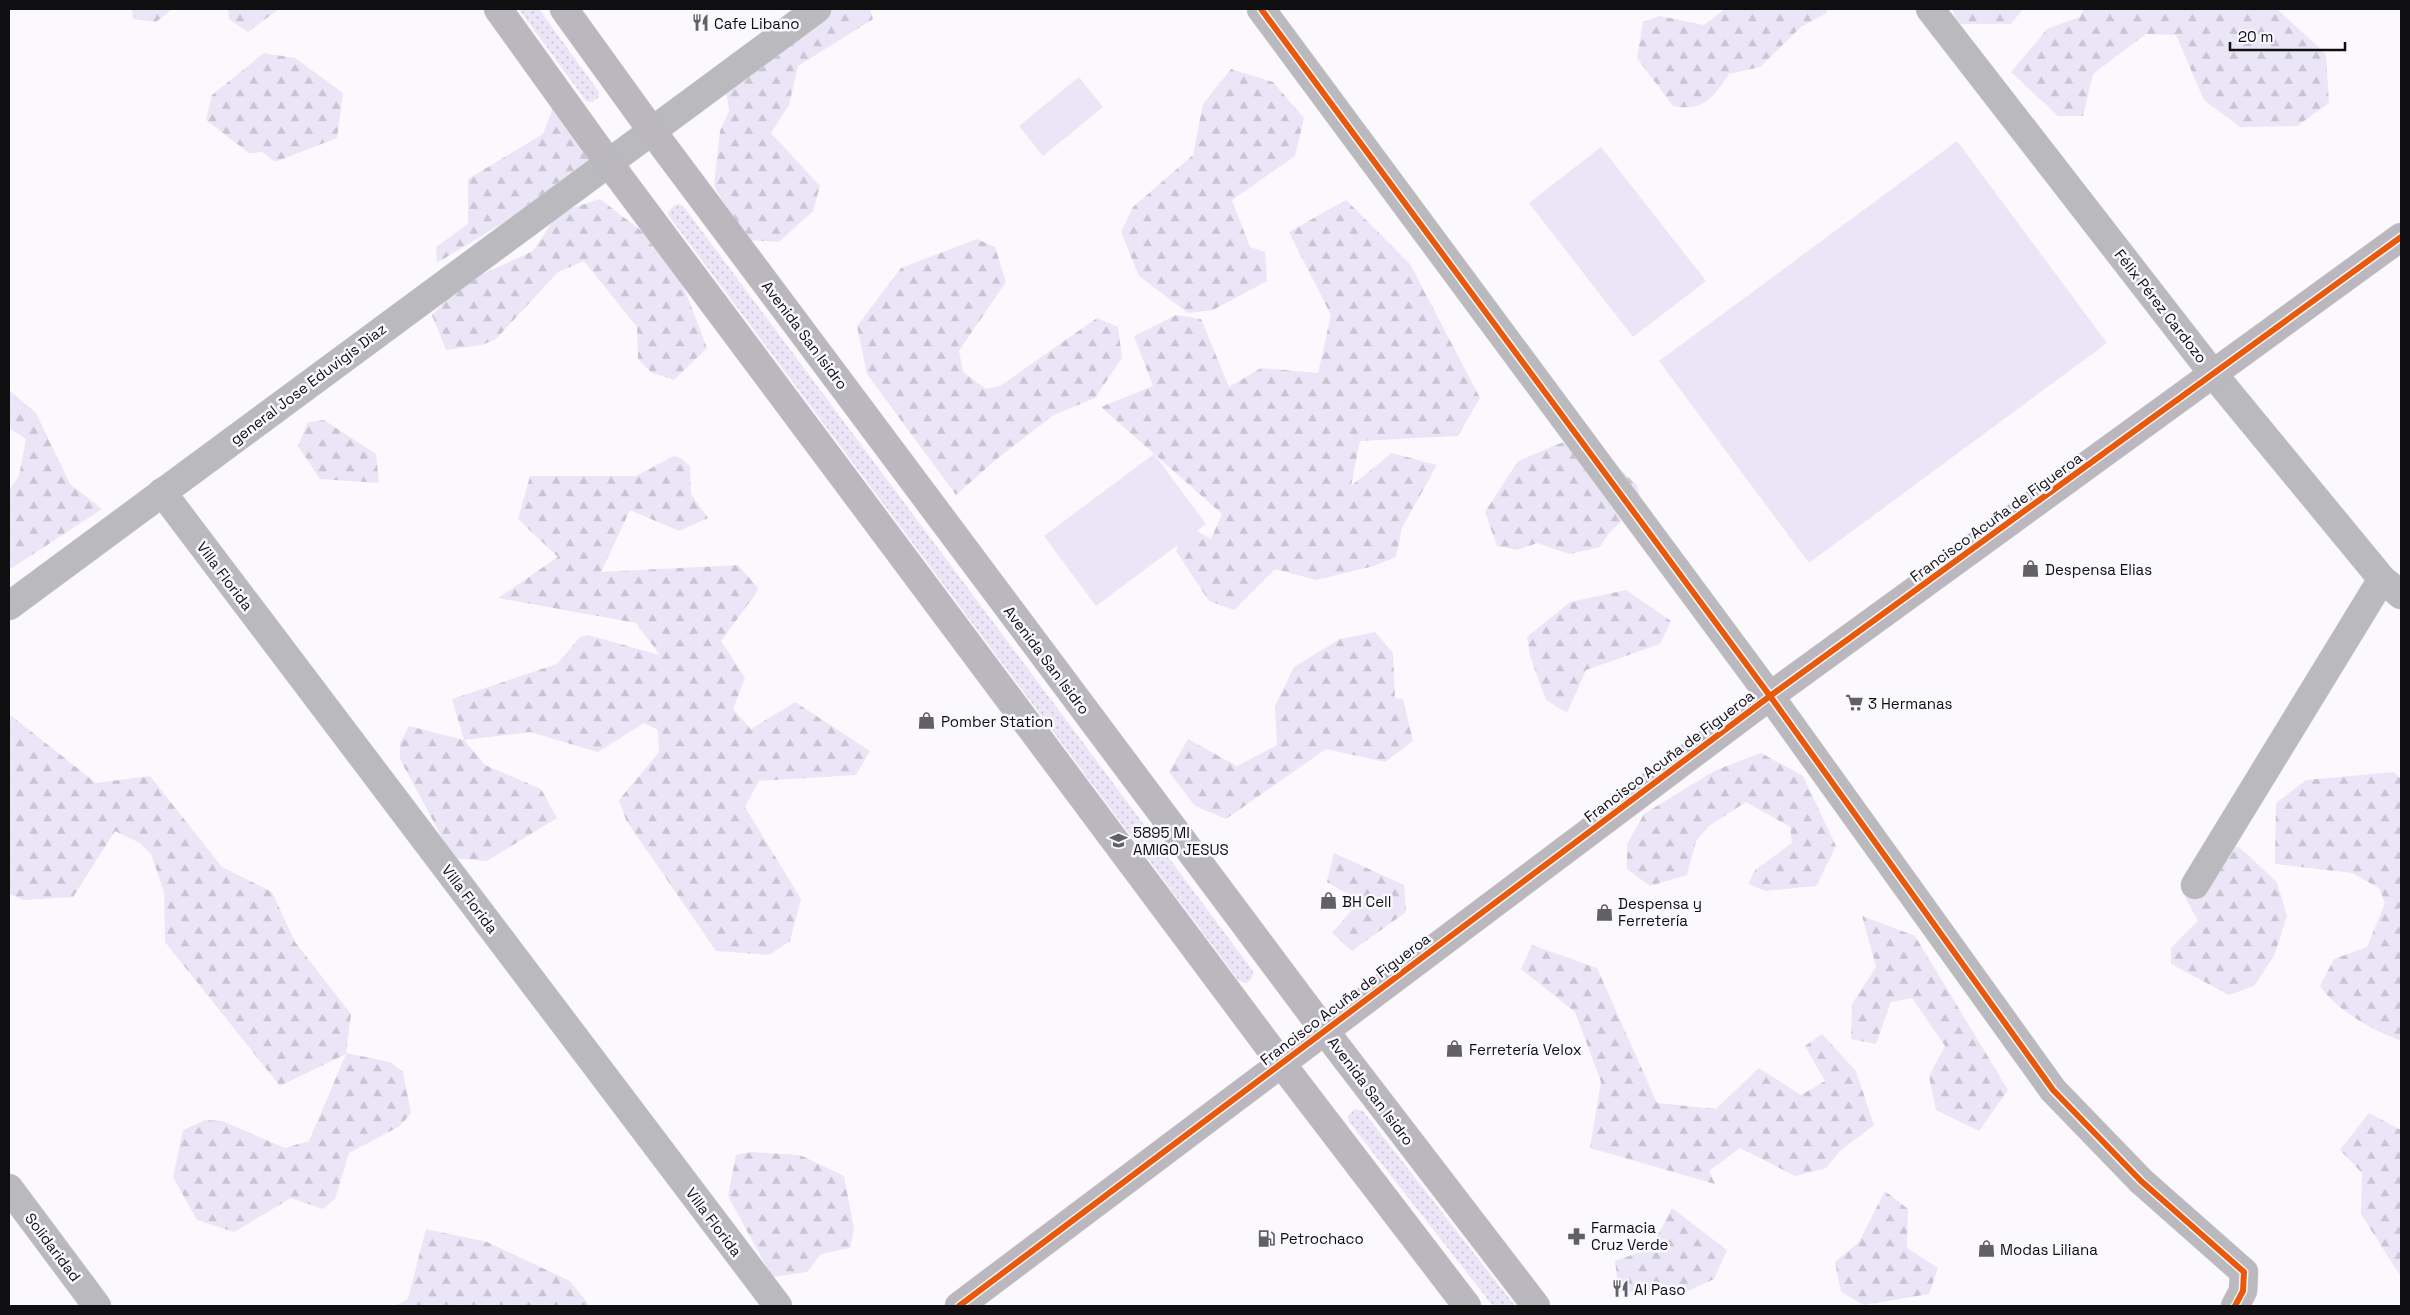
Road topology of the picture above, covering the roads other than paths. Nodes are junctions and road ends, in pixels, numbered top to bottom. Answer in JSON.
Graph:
{"nodes":[{"id":1,"x":498,"y":9,"type":"edge"},
{"id":2,"x":564,"y":9,"type":"edge"},
{"id":3,"x":817,"y":9,"type":"edge"},
{"id":4,"x":1261,"y":9,"type":"edge"},
{"id":5,"x":1930,"y":9,"type":"edge"},
{"id":6,"x":652,"y":132,"type":"junction"},
{"id":7,"x":608,"y":162,"type":"junction"},
{"id":8,"x":2401,"y":237,"type":"edge"},
{"id":9,"x":2214,"y":375,"type":"junction"},
{"id":10,"x":162,"y":492,"type":"junction"},
{"id":11,"x":2391,"y":587,"type":"edge"},
{"id":12,"x":9,"y":606,"type":"edge"},
{"id":13,"x":1770,"y":696,"type":"junction"},
{"id":14,"x":2195,"y":885,"type":"dead end"},
{"id":15,"x":1324,"y":1030,"type":"junction"},
{"id":16,"x":1281,"y":1063,"type":"junction"},
{"id":17,"x":9,"y":1188,"type":"edge"},
{"id":18,"x":97,"y":1306,"type":"edge"},
{"id":19,"x":778,"y":1306,"type":"edge"},
{"id":20,"x":960,"y":1306,"type":"edge"},
{"id":21,"x":1467,"y":1306,"type":"edge"},
{"id":22,"x":1536,"y":1306,"type":"edge"},
{"id":23,"x":2235,"y":1306,"type":"edge"}],
"edges":[{"from":1,"to":7,"type":"main road"},
{"from":2,"to":6,"type":"main road","name":"Avenida San Isidro"},
{"from":3,"to":6,"type":"street"},
{"from":4,"to":13,"type":"street"},
{"from":5,"to":9,"type":"street","name":"Félix Pérez Cardozo"},
{"from":6,"to":7,"type":"street","name":"general Jose Eduvigis Diaz"},
{"from":6,"to":15,"type":"main road","name":"Avenida San Isidro"},
{"from":7,"to":10,"type":"street","name":"general Jose Eduvigis Diaz"},
{"from":7,"to":16,"type":"main road"},
{"from":8,"to":9,"type":"main road","name":"Francisco Acuña de Figueroa"},
{"from":9,"to":11,"type":"street","name":"Félix Pérez Cardozo"},
{"from":9,"to":13,"type":"main road","name":"Francisco Acuña de Figueroa"},
{"from":10,"to":12,"type":"street","name":"general Jose Eduvigis Diaz"},
{"from":10,"to":19,"type":"street","name":"Villa Florida"},
{"from":11,"to":14,"type":"street"},
{"from":13,"to":15,"type":"main road","name":"Francisco Acuña de Figueroa"},
{"from":13,"to":23,"type":"street"},
{"from":15,"to":16,"type":"main road","name":"Francisco Acuña de Figueroa"},
{"from":15,"to":22,"type":"main road","name":"Avenida San Isidro"},
{"from":16,"to":20,"type":"main road","name":"Francisco Acuña de Figueroa"},
{"from":16,"to":21,"type":"main road"},
{"from":17,"to":18,"type":"street","name":"Solidaridad"}]}
